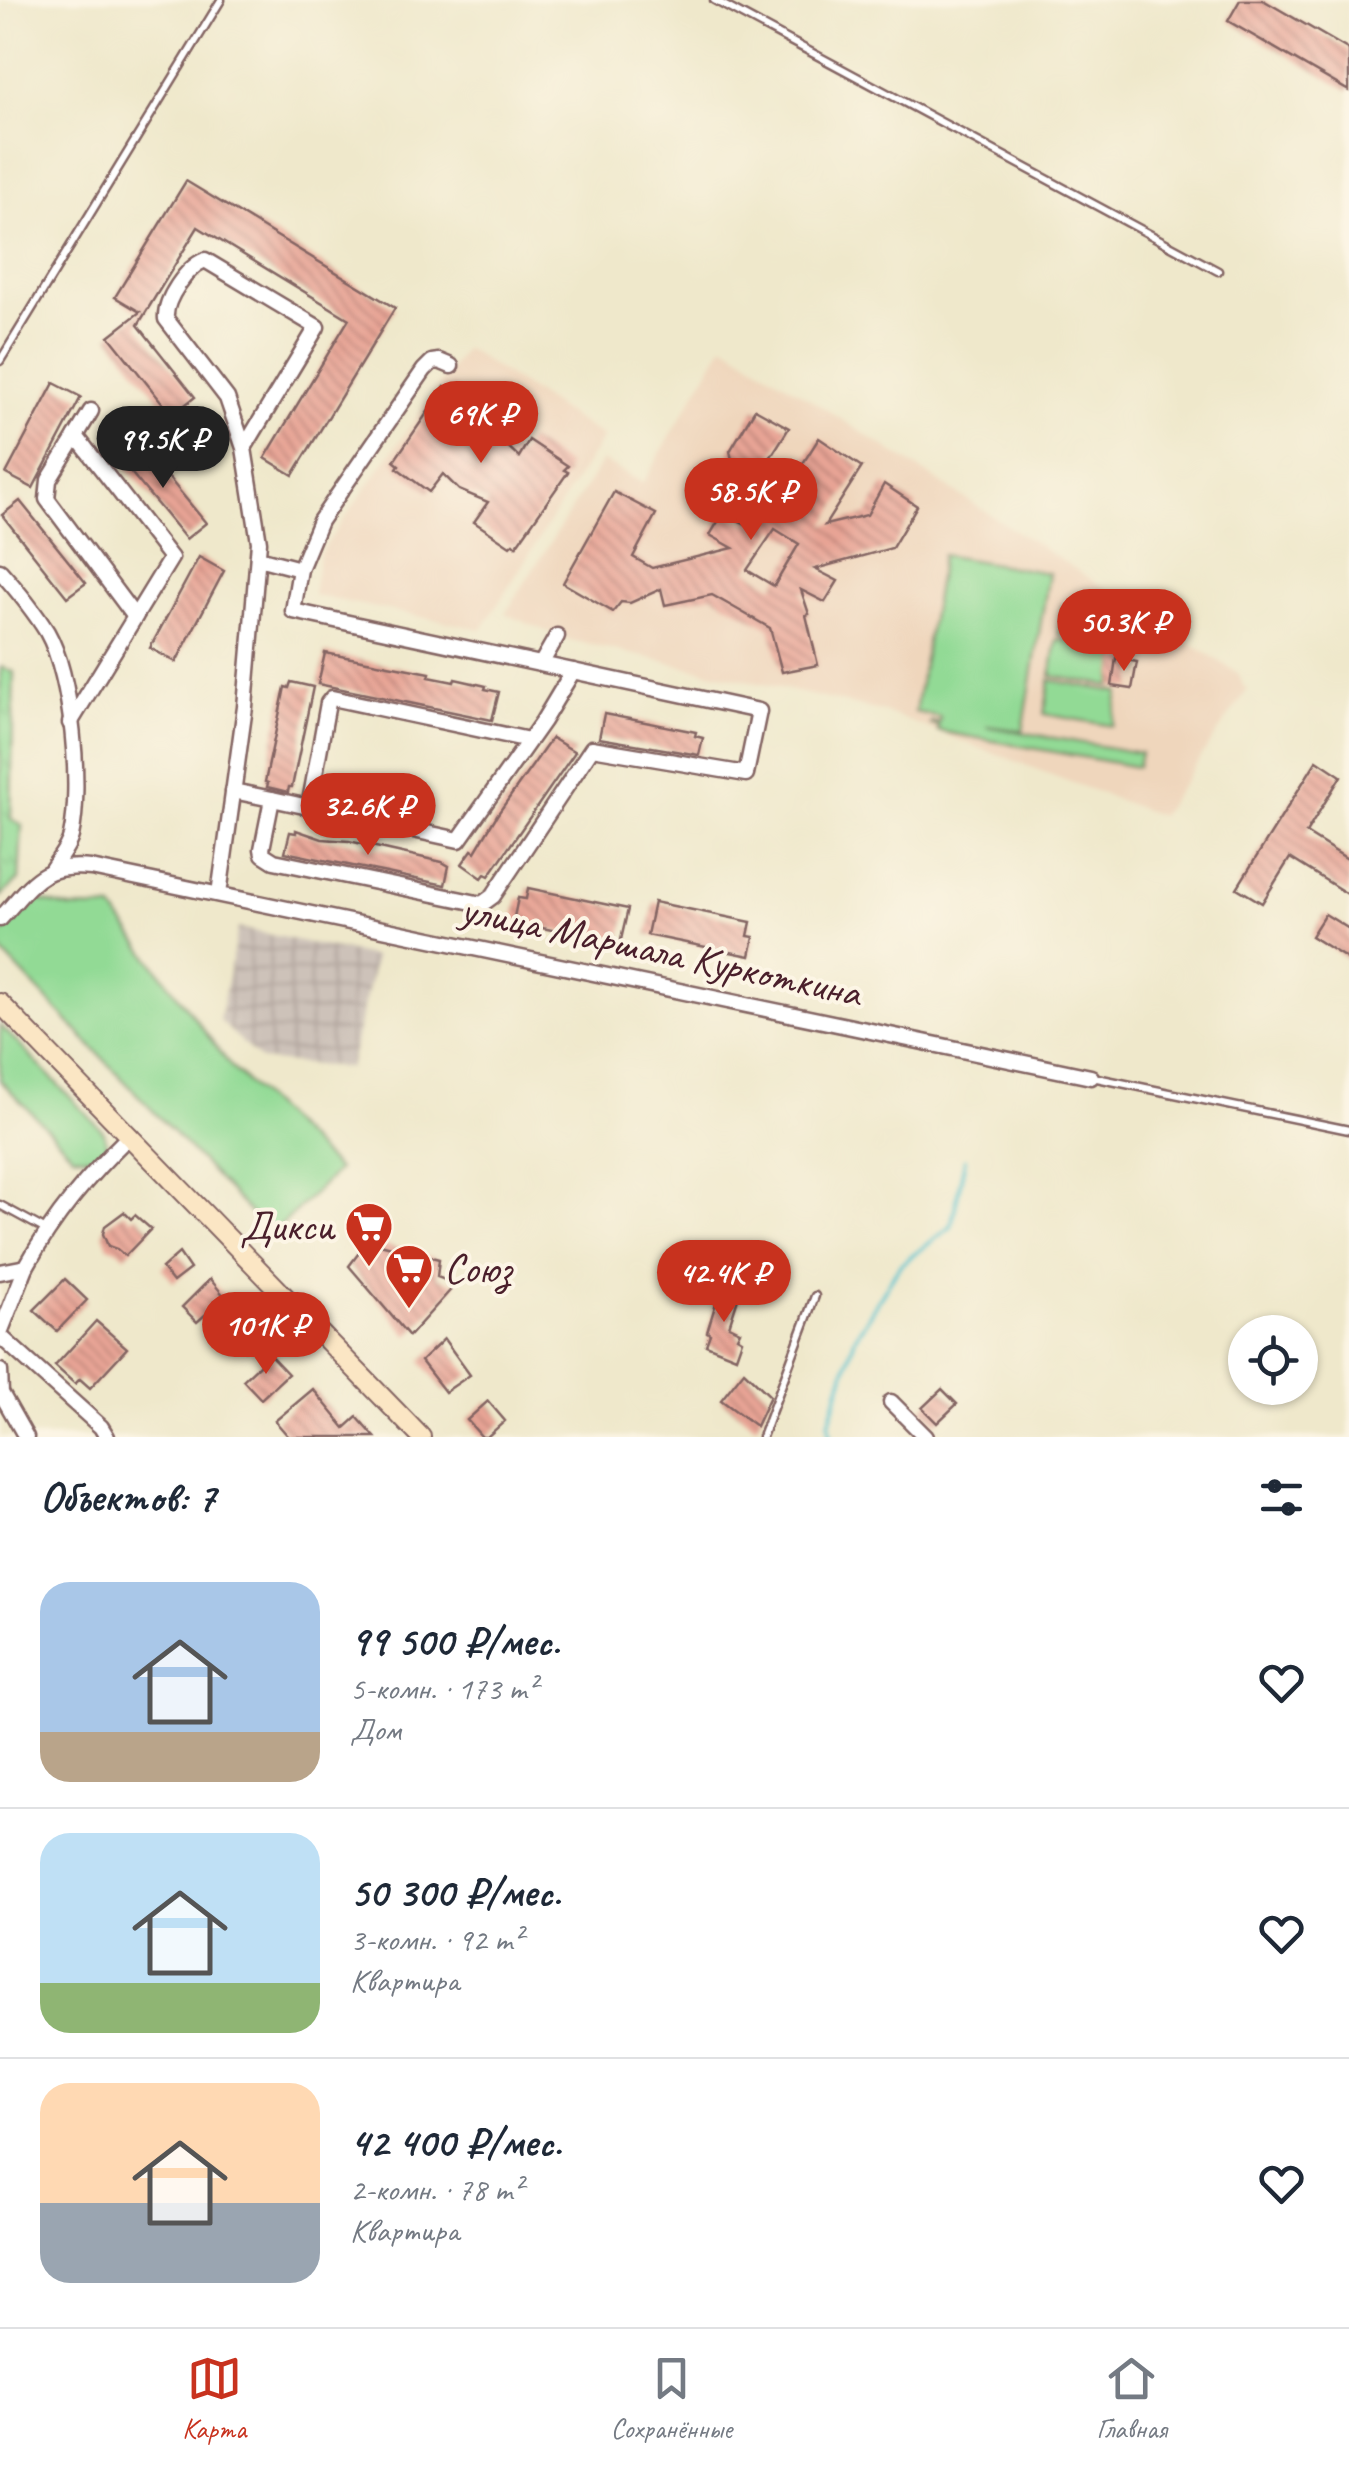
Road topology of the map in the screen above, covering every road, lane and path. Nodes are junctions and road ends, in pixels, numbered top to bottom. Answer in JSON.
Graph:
{"nodes":[{"id":1,"x":221,"y":0,"type":"edge"},
{"id":2,"x":714,"y":0,"type":"edge"},
{"id":3,"x":1218,"y":271,"type":"dead end"},
{"id":4,"x":0,"y":361,"type":"edge"},
{"id":5,"x":451,"y":366,"type":"dead end"},
{"id":6,"x":91,"y":411,"type":"dead end"},
{"id":7,"x":76,"y":436,"type":"junction"},
{"id":8,"x":244,"y":448,"type":"junction"},
{"id":9,"x":258,"y":558,"type":"junction"},
{"id":10,"x":300,"y":569,"type":"junction"},
{"id":11,"x":0,"y":572,"type":"edge"},
{"id":12,"x":136,"y":617,"type":"junction"},
{"id":13,"x":557,"y":636,"type":"dead end"},
{"id":14,"x":540,"y":664,"type":"junction"},
{"id":15,"x":573,"y":671,"type":"junction"},
{"id":16,"x":70,"y":723,"type":"junction"},
{"id":17,"x":530,"y":740,"type":"junction"},
{"id":18,"x":233,"y":791,"type":"junction"},
{"id":19,"x":272,"y":799,"type":"junction"},
{"id":20,"x":310,"y":807,"type":"junction"},
{"id":21,"x":52,"y":869,"type":"junction"},
{"id":22,"x":219,"y":894,"type":"junction"},
{"id":23,"x":0,"y":918,"type":"edge"},
{"id":24,"x":0,"y":1003,"type":"edge"},
{"id":25,"x":1091,"y":1076,"type":"joint"},
{"id":26,"x":1349,"y":1130,"type":"edge"},
{"id":27,"x":130,"y":1136,"type":"junction"},
{"id":28,"x":0,"y":1206,"type":"edge"},
{"id":29,"x":46,"y":1230,"type":"junction"},
{"id":30,"x":26,"y":1266,"type":"junction"},
{"id":31,"x":0,"y":1272,"type":"edge"},
{"id":32,"x":816,"y":1296,"type":"dead end"},
{"id":33,"x":0,"y":1334,"type":"edge"},
{"id":34,"x":0,"y":1371,"type":"edge"},
{"id":35,"x":0,"y":1393,"type":"edge"},
{"id":36,"x":891,"y":1402,"type":"dead end"},
{"id":37,"x":26,"y":1437,"type":"edge"},
{"id":38,"x":107,"y":1437,"type":"edge"},
{"id":39,"x":422,"y":1437,"type":"edge"},
{"id":40,"x":762,"y":1437,"type":"edge"},
{"id":41,"x":926,"y":1437,"type":"edge"}],
"edges":[{"from":1,"to":4,"type":"lane"},
{"from":2,"to":3,"type":"lane"},
{"from":5,"to":10,"type":"street"},
{"from":6,"to":7,"type":"street"},
{"from":7,"to":12,"type":"street"},
{"from":7,"to":12,"type":"street"},
{"from":8,"to":8,"type":"street"},
{"from":8,"to":9,"type":"street"},
{"from":9,"to":10,"type":"street"},
{"from":9,"to":18,"type":"street"},
{"from":10,"to":14,"type":"street"},
{"from":11,"to":16,"type":"street"},
{"from":12,"to":16,"type":"street"},
{"from":13,"to":14,"type":"street"},
{"from":14,"to":15,"type":"street"},
{"from":15,"to":17,"type":"street"},
{"from":15,"to":19,"type":"street"},
{"from":16,"to":21,"type":"street"},
{"from":17,"to":20,"type":"street"},
{"from":17,"to":20,"type":"street"},
{"from":18,"to":19,"type":"street"},
{"from":18,"to":22,"type":"street"},
{"from":19,"to":20,"type":"street"},
{"from":21,"to":22,"type":"street","name":"улица Маршала Куркоткина"},
{"from":21,"to":23,"type":"street"},
{"from":22,"to":25,"type":"street","name":"улица Маршала Куркоткина"},
{"from":24,"to":27,"type":"main road"},
{"from":25,"to":26,"type":"lane"},
{"from":27,"to":29,"type":"street"},
{"from":27,"to":39,"type":"main road"},
{"from":28,"to":29,"type":"lane"},
{"from":29,"to":30,"type":"street"},
{"from":30,"to":31,"type":"street"},
{"from":30,"to":33,"type":"street"},
{"from":32,"to":40,"type":"lane"},
{"from":33,"to":38,"type":"street"},
{"from":34,"to":35,"type":"street"},
{"from":35,"to":37,"type":"street"},
{"from":36,"to":41,"type":"street"}]}
